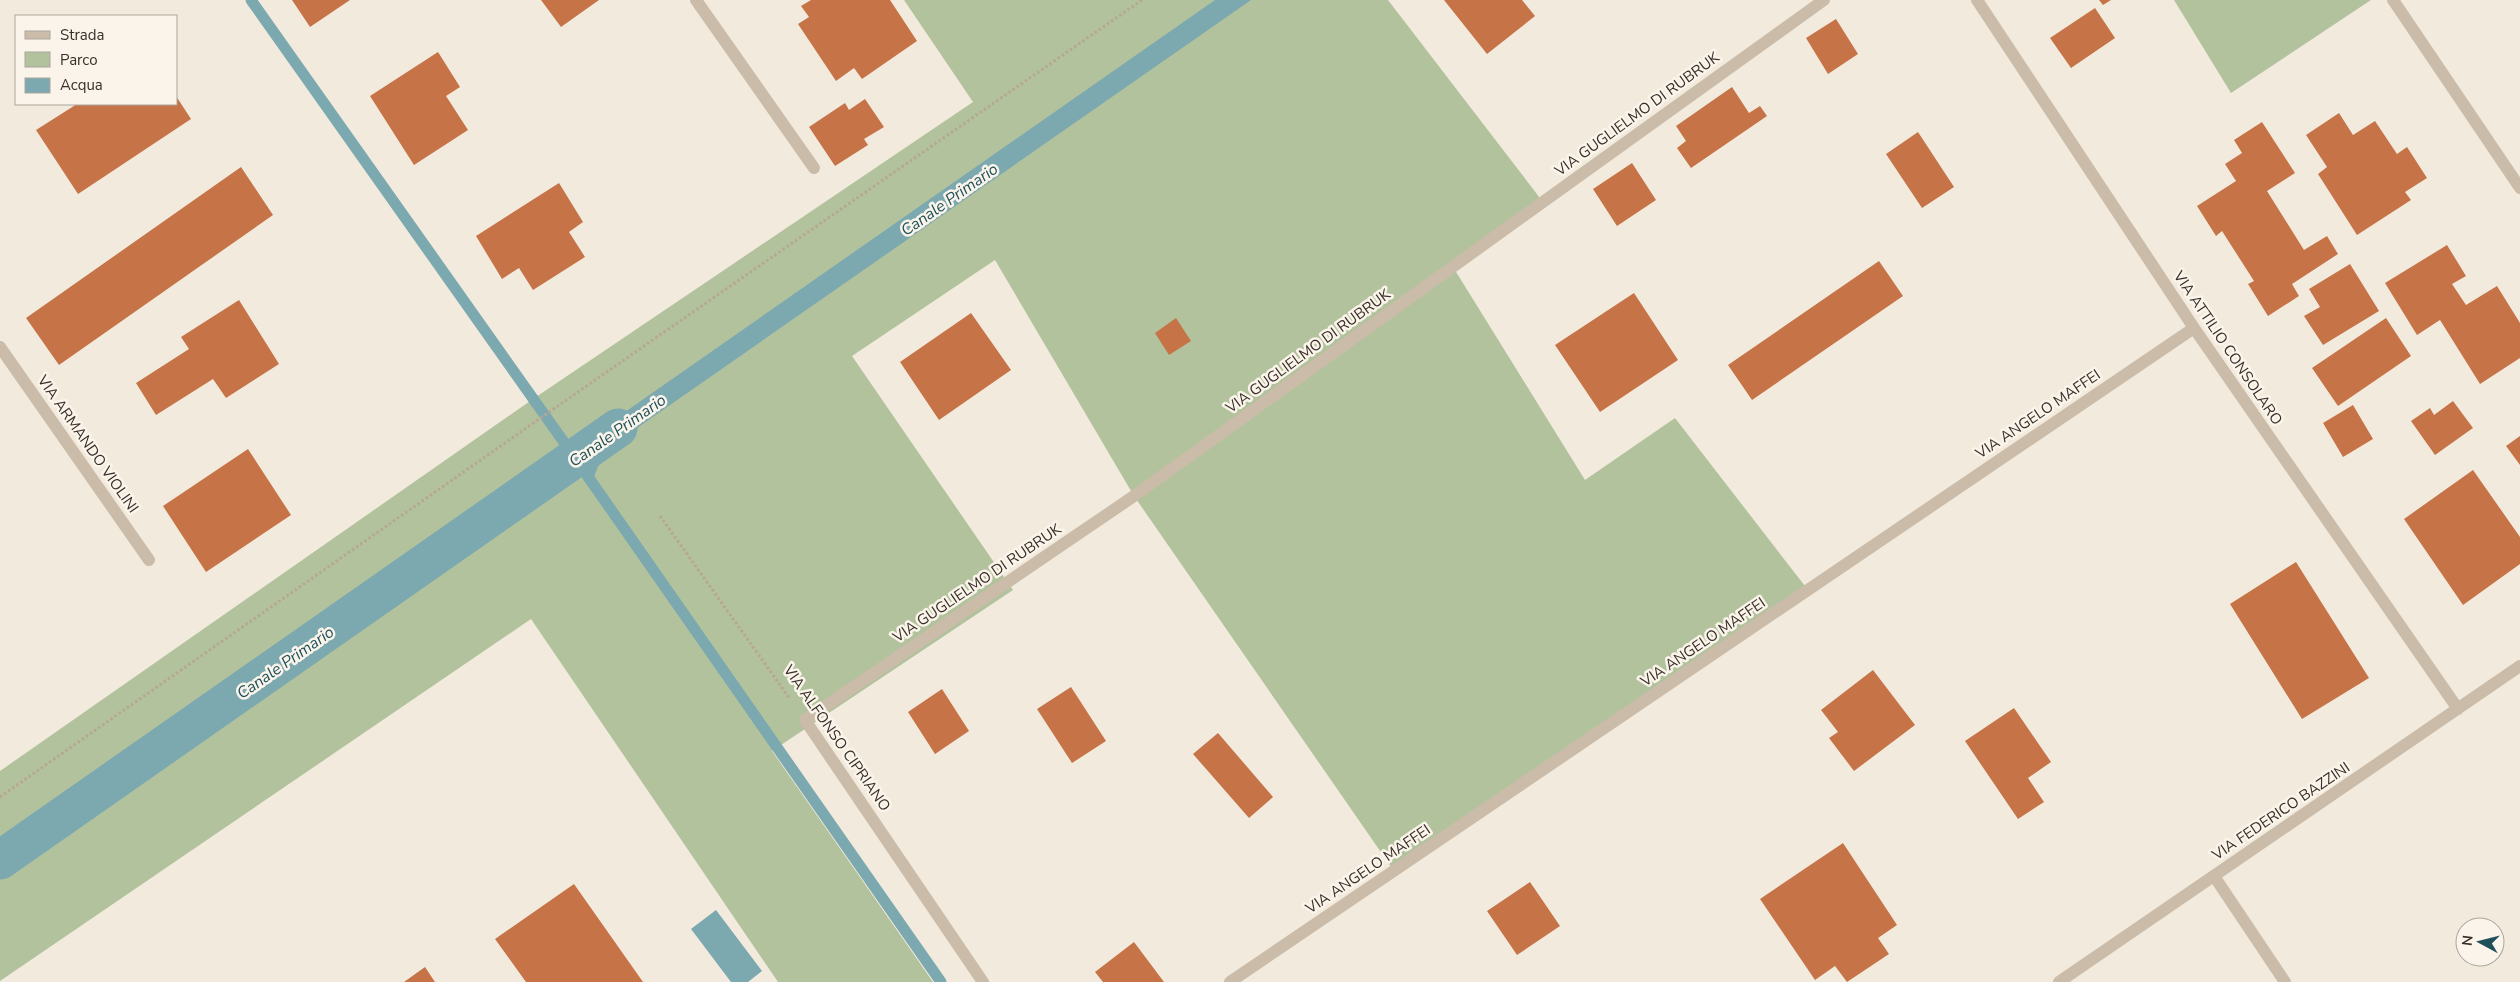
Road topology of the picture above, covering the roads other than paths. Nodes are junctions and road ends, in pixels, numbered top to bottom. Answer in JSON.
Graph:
{"nodes":[{"id":1,"x":696,"y":0,"type":"edge"},
{"id":2,"x":1824,"y":0,"type":"edge"},
{"id":3,"x":1977,"y":0,"type":"edge"},
{"id":4,"x":2393,"y":0,"type":"edge"},
{"id":5,"x":814,"y":168,"type":"dead end"},
{"id":6,"x":2520,"y":188,"type":"edge"},
{"id":7,"x":2194,"y":328,"type":"junction"},
{"id":8,"x":0,"y":347,"type":"edge"},
{"id":9,"x":149,"y":560,"type":"dead end"},
{"id":10,"x":2520,"y":666,"type":"edge"},
{"id":11,"x":2458,"y":709,"type":"junction"},
{"id":12,"x":805,"y":720,"type":"joint"},
{"id":13,"x":2214,"y":876,"type":"junction"},
{"id":14,"x":983,"y":982,"type":"edge"},
{"id":15,"x":1230,"y":982,"type":"edge"},
{"id":16,"x":2059,"y":982,"type":"edge"},
{"id":17,"x":2285,"y":982,"type":"edge"}],
"edges":[{"from":1,"to":5,"type":"street"},
{"from":2,"to":12,"type":"street","name":"VIA GUGLIELMO DI RUBRUK"},
{"from":3,"to":7,"type":"street","name":"VIA ATTILIO CONSOLARO"},
{"from":4,"to":6,"type":"street"},
{"from":7,"to":11,"type":"street","name":"VIA ATTILIO CONSOLARO"},
{"from":7,"to":15,"type":"street","name":"VIA ANGELO MAFFEI"},
{"from":8,"to":9,"type":"street","name":"VIA ARMANDO VIOLINI"},
{"from":10,"to":11,"type":"street","name":"VIA FEDERICO BAZZINI"},
{"from":11,"to":13,"type":"street","name":"VIA FEDERICO BAZZINI"},
{"from":12,"to":14,"type":"street","name":"VIA ALFONSO CIPRIANO"},
{"from":13,"to":16,"type":"street","name":"VIA FEDERICO BAZZINI"},
{"from":13,"to":17,"type":"street"}]}
